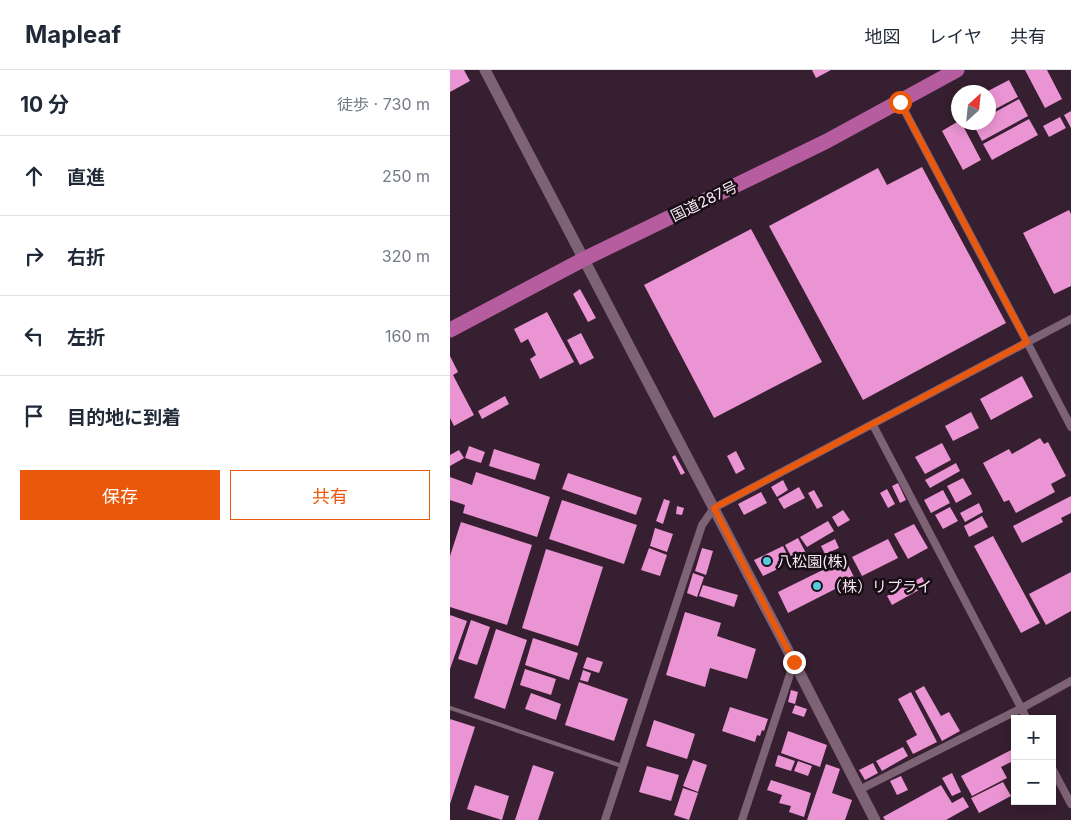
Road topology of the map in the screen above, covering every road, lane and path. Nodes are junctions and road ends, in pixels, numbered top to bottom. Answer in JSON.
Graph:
{"nodes":[{"id":1,"x":485,"y":70,"type":"edge"},
{"id":2,"x":957,"y":70,"type":"edge"},
{"id":3,"x":900,"y":102,"type":"junction"},
{"id":4,"x":584,"y":259,"type":"junction"},
{"id":5,"x":1071,"y":319,"type":"edge"},
{"id":6,"x":450,"y":330,"type":"edge"},
{"id":7,"x":1027,"y":342,"type":"junction"},
{"id":8,"x":873,"y":425,"type":"junction"},
{"id":9,"x":1071,"y":428,"type":"edge"},
{"id":10,"x":714,"y":508,"type":"junction"},
{"id":11,"x":794,"y":662,"type":"junction"},
{"id":12,"x":1071,"y":682,"type":"edge"},
{"id":13,"x":450,"y":708,"type":"edge"},
{"id":14,"x":1022,"y":708,"type":"junction"},
{"id":15,"x":1025,"y":715,"type":"edge"},
{"id":16,"x":622,"y":766,"type":"junction"},
{"id":17,"x":1056,"y":776,"type":"edge"},
{"id":18,"x":859,"y":790,"type":"junction"},
{"id":19,"x":1071,"y":804,"type":"edge"},
{"id":20,"x":871,"y":817,"type":"edge"},
{"id":21,"x":605,"y":820,"type":"edge"},
{"id":22,"x":742,"y":820,"type":"edge"}],
"edges":[{"from":1,"to":4,"type":"street"},
{"from":2,"to":3,"type":"highway","name":"国道287号"},
{"from":3,"to":4,"type":"highway","name":"国道287号"},
{"from":3,"to":7,"type":"street"},
{"from":4,"to":6,"type":"highway","name":"国道287号"},
{"from":4,"to":10,"type":"street"},
{"from":5,"to":7,"type":"street"},
{"from":7,"to":8,"type":"street"},
{"from":7,"to":9,"type":"street"},
{"from":8,"to":10,"type":"street"},
{"from":8,"to":14,"type":"street"},
{"from":10,"to":11,"type":"street"},
{"from":10,"to":16,"type":"street"},
{"from":11,"to":18,"type":"street"},
{"from":11,"to":22,"type":"street"},
{"from":12,"to":14,"type":"street"},
{"from":13,"to":16,"type":"lane"},
{"from":14,"to":15,"type":"street"},
{"from":14,"to":18,"type":"street"},
{"from":16,"to":21,"type":"street"},
{"from":17,"to":19,"type":"street"},
{"from":18,"to":20,"type":"street"}]}
